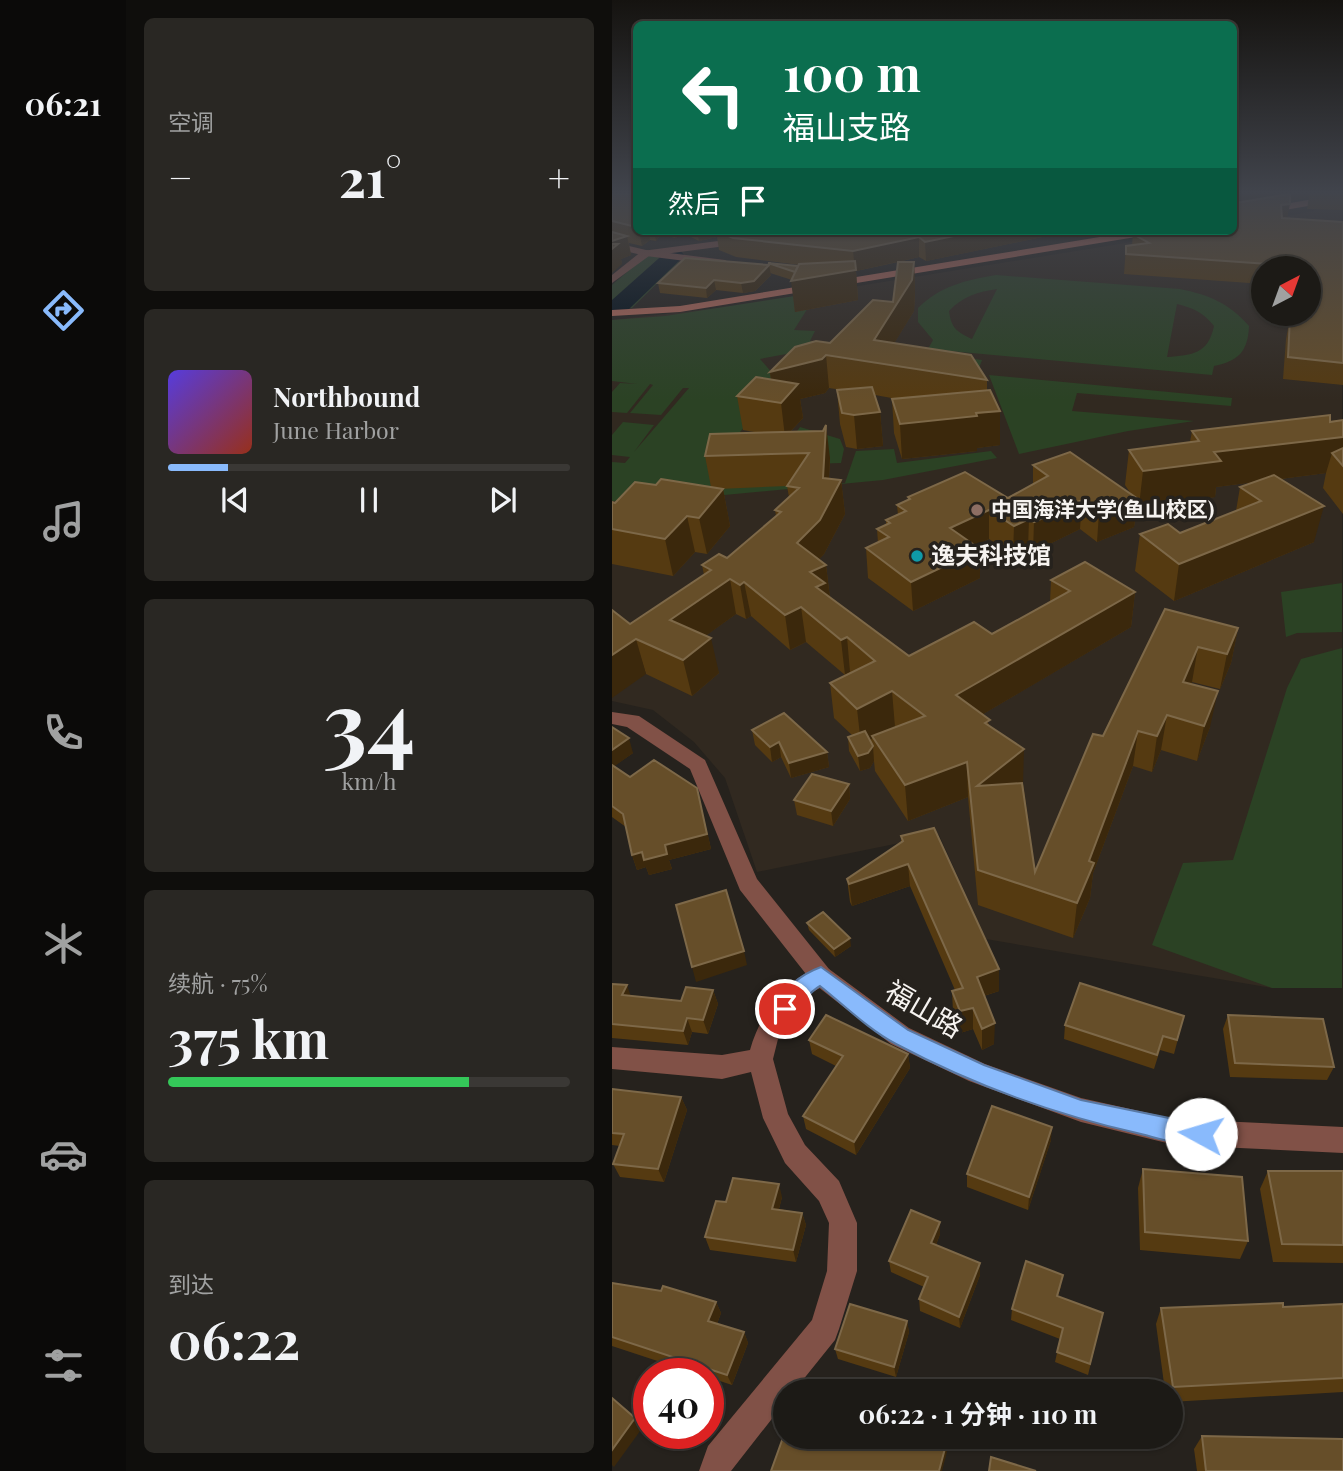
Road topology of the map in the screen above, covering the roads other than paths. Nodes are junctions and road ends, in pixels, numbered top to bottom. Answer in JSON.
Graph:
{"nodes":[{"id":1,"x":634,"y":263,"type":"edge"},
{"id":2,"x":724,"y":263,"type":"edge"},
{"id":3,"x":971,"y":263,"type":"edge"},
{"id":4,"x":734,"y":264,"type":"edge"},
{"id":5,"x":825,"y":274,"type":"edge"},
{"id":6,"x":877,"y":279,"type":"junction"},
{"id":7,"x":612,"y":280,"type":"edge"},
{"id":8,"x":612,"y":313,"type":"edge"},
{"id":9,"x":612,"y":718,"type":"edge"},
{"id":10,"x":821,"y":976,"type":"junction"},
{"id":11,"x":612,"y":1058,"type":"edge"},
{"id":12,"x":760,"y":1059,"type":"junction"},
{"id":13,"x":1342,"y":1140,"type":"edge"},
{"id":14,"x":715,"y":1471,"type":"edge"}],
"edges":[{"from":1,"to":7,"type":"street"},
{"from":2,"to":4,"type":"street"},
{"from":3,"to":6,"type":"main road"},
{"from":5,"to":6,"type":"street"},
{"from":6,"to":8,"type":"main road"},
{"from":9,"to":10,"type":"street","name":"福山路"},
{"from":10,"to":12,"type":"street"},
{"from":10,"to":13,"type":"street","name":"福山路"},
{"from":11,"to":12,"type":"street"},
{"from":12,"to":14,"type":"street"}]}
